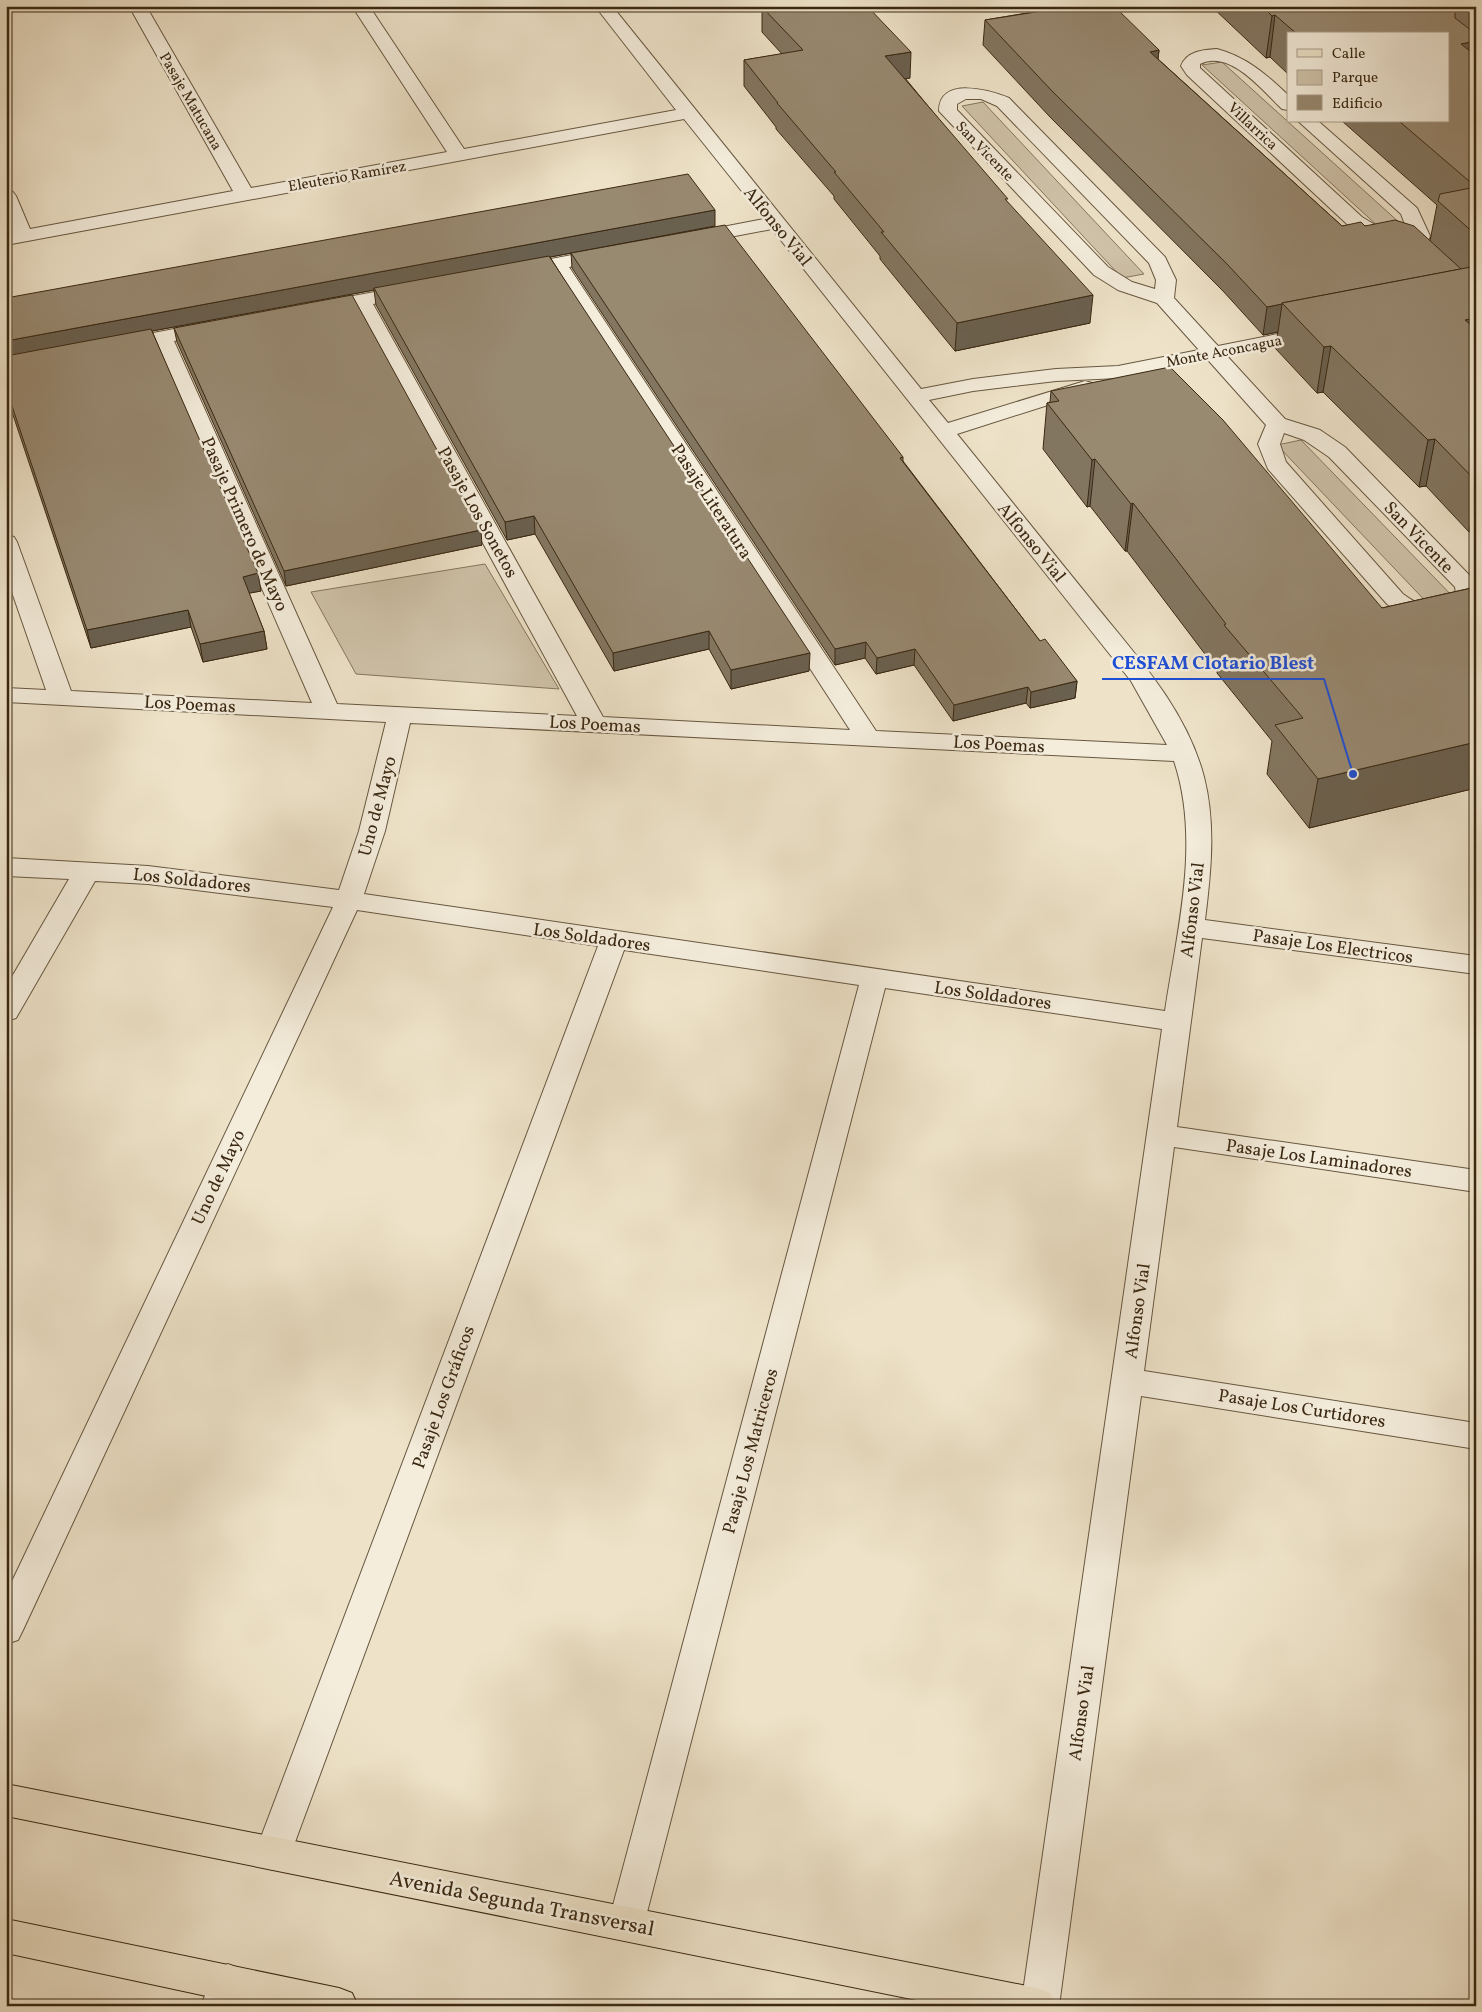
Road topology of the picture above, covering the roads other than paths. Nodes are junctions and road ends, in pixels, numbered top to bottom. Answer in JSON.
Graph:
{"nodes":[{"id":1,"x":138,"y":6,"type":"edge"},
{"id":2,"x":360,"y":6,"type":"edge"},
{"id":3,"x":604,"y":6,"type":"edge"},
{"id":4,"x":1287,"y":104,"type":"edge"},
{"id":5,"x":688,"y":113,"type":"junction"},
{"id":6,"x":1308,"y":122,"type":"edge"},
{"id":7,"x":459,"y":156,"type":"junction"},
{"id":8,"x":245,"y":195,"type":"junction"},
{"id":9,"x":6,"y":196,"type":"edge"},
{"id":10,"x":775,"y":223,"type":"junction"},
{"id":11,"x":15,"y":238,"type":"edge"},
{"id":12,"x":678,"y":241,"type":"edge"},
{"id":13,"x":632,"y":250,"type":"edge"},
{"id":14,"x":557,"y":264,"type":"junction"},
{"id":15,"x":498,"y":275,"type":"edge"},
{"id":16,"x":430,"y":288,"type":"edge"},
{"id":17,"x":1164,"y":299,"type":"junction"},
{"id":18,"x":361,"y":300,"type":"junction"},
{"id":19,"x":304,"y":311,"type":"edge"},
{"id":20,"x":228,"y":325,"type":"edge"},
{"id":21,"x":1329,"y":330,"type":"edge"},
{"id":22,"x":162,"y":337,"type":"junction"},
{"id":23,"x":104,"y":348,"type":"edge"},
{"id":24,"x":1213,"y":354,"type":"junction"},
{"id":25,"x":1118,"y":372,"type":"junction"},
{"id":26,"x":916,"y":396,"type":"junction"},
{"id":27,"x":1277,"y":424,"type":"junction"},
{"id":28,"x":944,"y":432,"type":"junction"},
{"id":29,"x":6,"y":542,"type":"edge"},
{"id":30,"x":6,"y":694,"type":"edge"},
{"id":31,"x":60,"y":697,"type":"junction"},
{"id":32,"x":328,"y":711,"type":"junction"},
{"id":33,"x":400,"y":714,"type":"junction"},
{"id":34,"x":594,"y":724,"type":"junction"},
{"id":35,"x":868,"y":738,"type":"junction"},
{"id":36,"x":1183,"y":754,"type":"junction"},
{"id":37,"x":6,"y":867,"type":"edge"},
{"id":38,"x":87,"y":871,"type":"junction"},
{"id":39,"x":348,"y":902,"type":"junction"},
{"id":40,"x":1191,"y":927,"type":"junction"},
{"id":41,"x":614,"y":940,"type":"junction"},
{"id":42,"x":1476,"y":965,"type":"edge"},
{"id":43,"x":874,"y":978,"type":"junction"},
{"id":44,"x":6,"y":1011,"type":"edge"},
{"id":45,"x":1177,"y":1022,"type":"junction"},
{"id":46,"x":1162,"y":1135,"type":"junction"},
{"id":47,"x":1476,"y":1181,"type":"edge"},
{"id":48,"x":1127,"y":1381,"type":"junction"},
{"id":49,"x":1476,"y":1436,"type":"edge"},
{"id":50,"x":6,"y":1630,"type":"edge"},
{"id":51,"x":6,"y":1800,"type":"edge"},
{"id":52,"x":273,"y":1853,"type":"junction"},
{"id":53,"x":626,"y":1924,"type":"junction"},
{"id":54,"x":6,"y":1936,"type":"edge"},
{"id":55,"x":224,"y":1994,"type":"edge"},
{"id":56,"x":339,"y":2006,"type":"edge"},
{"id":57,"x":1039,"y":2006,"type":"edge"}],
"edges":[{"from":1,"to":8,"type":"street","name":"Pasaje Matucana"},
{"from":2,"to":7,"type":"street"},
{"from":3,"to":5,"type":"street","name":"Alfonso Vial"},
{"from":4,"to":6,"type":"street","name":"Villarrica"},
{"from":5,"to":7,"type":"street","name":"Eleuterio Ramírez"},
{"from":5,"to":10,"type":"street","name":"Alfonso Vial"},
{"from":7,"to":8,"type":"street","name":"Eleuterio Ramírez"},
{"from":8,"to":11,"type":"street","name":"Eleuterio Ramírez"},
{"from":9,"to":11,"type":"street"},
{"from":10,"to":12,"type":"street"},
{"from":10,"to":26,"type":"street","name":"Alfonso Vial"},
{"from":13,"to":14,"type":"street"},
{"from":14,"to":15,"type":"street"},
{"from":14,"to":35,"type":"street","name":"Pasaje Literatura"},
{"from":16,"to":18,"type":"street"},
{"from":17,"to":17,"type":"street","name":"San Vicente"},
{"from":17,"to":24,"type":"street"},
{"from":18,"to":19,"type":"street"},
{"from":18,"to":34,"type":"street","name":"Pasaje Los Sonetos"},
{"from":20,"to":22,"type":"street"},
{"from":21,"to":24,"type":"street","name":"Monte Aconcagua"},
{"from":22,"to":23,"type":"street"},
{"from":22,"to":32,"type":"street","name":"Pasaje Primero de Mayo"},
{"from":24,"to":25,"type":"street","name":"Monte Aconcagua"},
{"from":24,"to":27,"type":"street"},
{"from":25,"to":26,"type":"street","name":"Monte Aconcagua"},
{"from":25,"to":28,"type":"street","name":"Monte Aconcagua"},
{"from":26,"to":28,"type":"street","name":"Alfonso Vial"},
{"from":27,"to":27,"type":"street","name":"San Vicente"},
{"from":28,"to":36,"type":"street","name":"Alfonso Vial"},
{"from":29,"to":31,"type":"street"},
{"from":30,"to":31,"type":"street","name":"Los Poemas"},
{"from":31,"to":32,"type":"street","name":"Los Poemas"},
{"from":32,"to":33,"type":"street","name":"Los Poemas"},
{"from":33,"to":34,"type":"street","name":"Los Poemas"},
{"from":33,"to":39,"type":"street","name":"Uno de Mayo"},
{"from":34,"to":35,"type":"street","name":"Los Poemas"},
{"from":35,"to":36,"type":"street","name":"Los Poemas"},
{"from":36,"to":40,"type":"street","name":"Alfonso Vial"},
{"from":37,"to":38,"type":"street","name":"Los Soldadores"},
{"from":38,"to":39,"type":"street","name":"Los Soldadores"},
{"from":38,"to":44,"type":"street"},
{"from":39,"to":41,"type":"street","name":"Los Soldadores"},
{"from":39,"to":50,"type":"street","name":"Uno de Mayo"},
{"from":40,"to":42,"type":"street","name":"Pasaje Los Electricos"},
{"from":40,"to":45,"type":"street","name":"Alfonso Vial"},
{"from":41,"to":43,"type":"street","name":"Los Soldadores"},
{"from":41,"to":52,"type":"street","name":"Pasaje Los Gráficos"},
{"from":43,"to":45,"type":"street","name":"Los Soldadores"},
{"from":43,"to":53,"type":"street","name":"Pasaje Los Matriceros"},
{"from":45,"to":46,"type":"street","name":"Alfonso Vial"},
{"from":46,"to":47,"type":"street","name":"Pasaje Los Laminadores"},
{"from":46,"to":48,"type":"street","name":"Alfonso Vial"},
{"from":48,"to":49,"type":"street","name":"Pasaje Los Curtidores"},
{"from":48,"to":57,"type":"street","name":"Alfonso Vial"},
{"from":51,"to":52,"type":"main road","name":"Avenida Segunda Transversal"},
{"from":52,"to":53,"type":"main road","name":"Avenida Segunda Transversal"},
{"from":53,"to":57,"type":"main road","name":"Avenida Segunda Transversal"},
{"from":54,"to":55,"type":"main road"},
{"from":55,"to":56,"type":"main road"}]}
